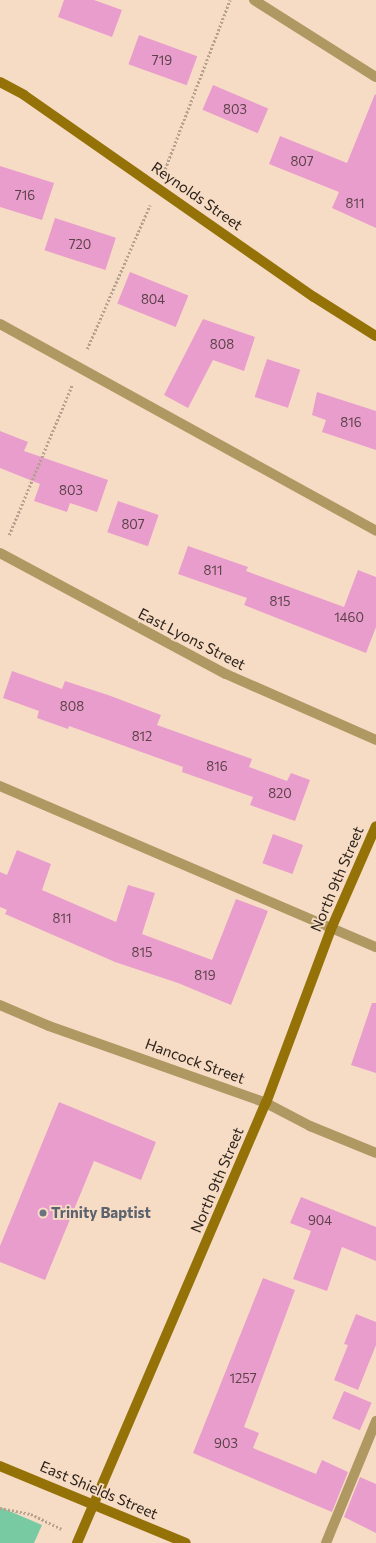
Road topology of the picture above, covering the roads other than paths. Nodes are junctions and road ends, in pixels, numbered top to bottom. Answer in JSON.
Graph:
{"nodes":[{"id":1,"x":254,"y":0,"type":"edge"},
{"id":2,"x":376,"y":77,"type":"edge"},
{"id":3,"x":0,"y":82,"type":"edge"},
{"id":4,"x":0,"y":324,"type":"edge"},
{"id":5,"x":376,"y":336,"type":"edge"},
{"id":6,"x":376,"y":531,"type":"edge"},
{"id":7,"x":0,"y":554,"type":"edge"},
{"id":8,"x":376,"y":740,"type":"edge"},
{"id":9,"x":0,"y":786,"type":"edge"},
{"id":10,"x":376,"y":826,"type":"edge"},
{"id":11,"x":331,"y":930,"type":"junction"},
{"id":12,"x":376,"y":947,"type":"edge"},
{"id":13,"x":0,"y":1005,"type":"edge"},
{"id":14,"x":266,"y":1103,"type":"junction"},
{"id":15,"x":376,"y":1152,"type":"edge"},
{"id":16,"x":376,"y":1421,"type":"edge"},
{"id":17,"x":0,"y":1466,"type":"edge"},
{"id":18,"x":93,"y":1504,"type":"junction"},
{"id":19,"x":78,"y":1540,"type":"edge"},
{"id":20,"x":186,"y":1543,"type":"edge"},
{"id":21,"x":326,"y":1543,"type":"edge"}],
"edges":[{"from":1,"to":2,"type":"street"},
{"from":3,"to":5,"type":"main road","name":"Reynolds Street"},
{"from":4,"to":6,"type":"street"},
{"from":7,"to":8,"type":"street","name":"East Lyons Street"},
{"from":9,"to":11,"type":"street"},
{"from":10,"to":11,"type":"main road","name":"North 9th Street"},
{"from":11,"to":12,"type":"street"},
{"from":11,"to":14,"type":"main road","name":"North 9th Street"},
{"from":13,"to":14,"type":"street","name":"Hancock Street"},
{"from":14,"to":15,"type":"street","name":"Hancock Street"},
{"from":14,"to":18,"type":"main road","name":"North 9th Street"},
{"from":16,"to":21,"type":"street"},
{"from":17,"to":18,"type":"main road","name":"East Shields Street"},
{"from":18,"to":19,"type":"main road","name":"North 9th Street"},
{"from":18,"to":20,"type":"main road","name":"East Shields Street"}]}
